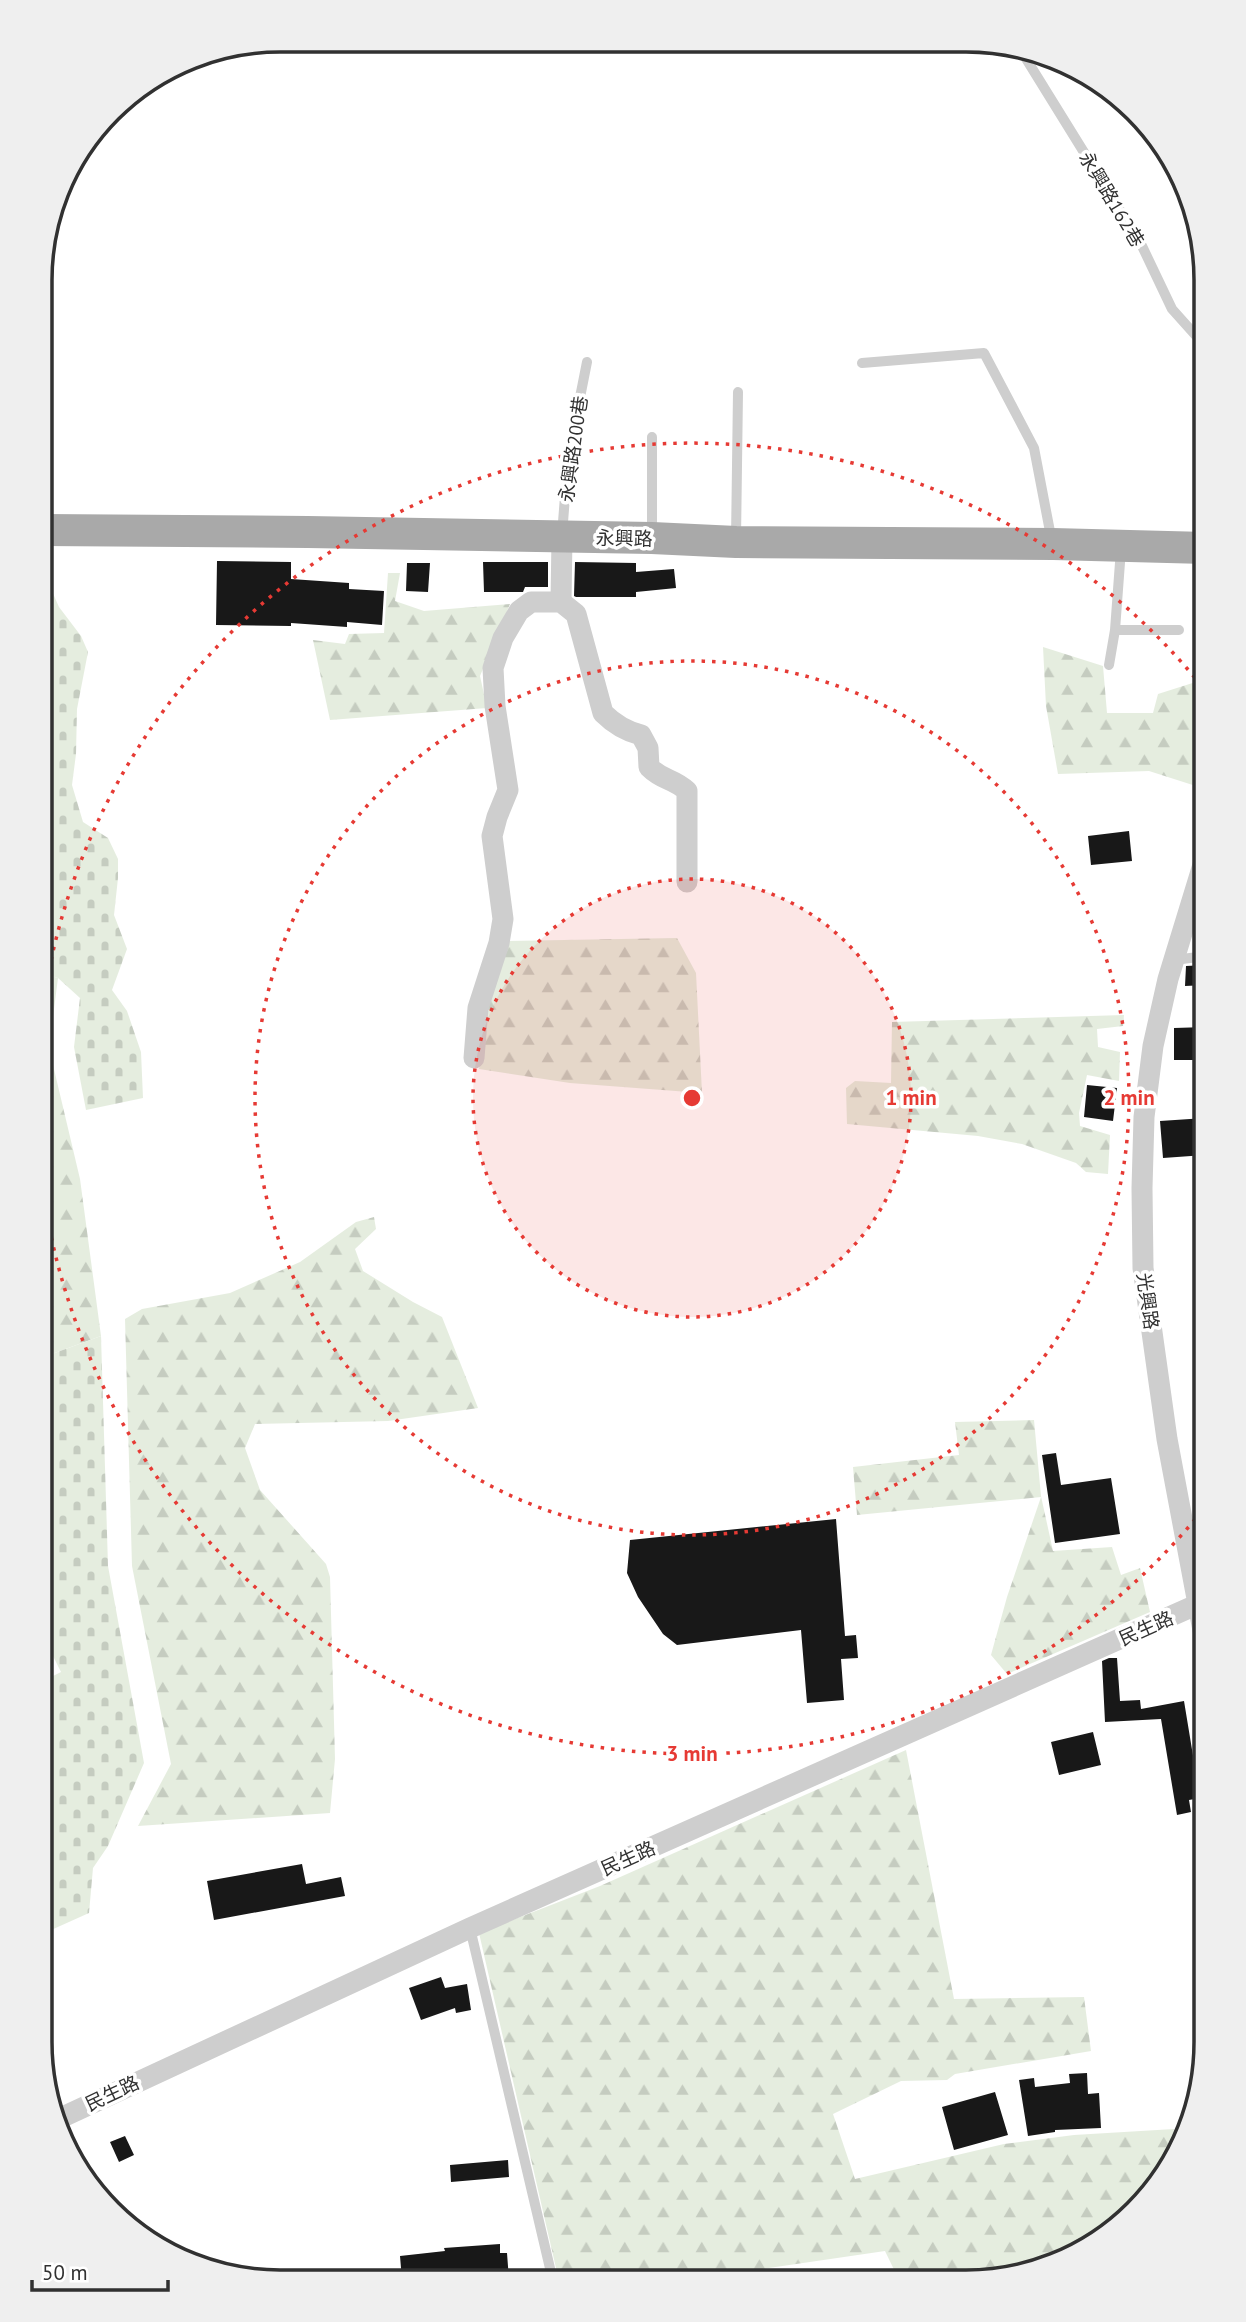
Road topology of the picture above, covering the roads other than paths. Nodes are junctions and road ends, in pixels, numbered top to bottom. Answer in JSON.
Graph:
{"nodes":[{"id":1,"x":1028,"y":62,"type":"edge"},
{"id":2,"x":1194,"y":334,"type":"edge"},
{"id":3,"x":587,"y":362,"type":"dead end"},
{"id":4,"x":862,"y":363,"type":"dead end"},
{"id":5,"x":738,"y":393,"type":"dead end"},
{"id":6,"x":652,"y":437,"type":"dead end"},
{"id":7,"x":52,"y":530,"type":"edge"},
{"id":8,"x":562,"y":537,"type":"junction"},
{"id":9,"x":652,"y":538,"type":"junction"},
{"id":10,"x":736,"y":542,"type":"junction"},
{"id":11,"x":1053,"y":544,"type":"junction"},
{"id":12,"x":1121,"y":546,"type":"junction"},
{"id":13,"x":1194,"y":548,"type":"edge"},
{"id":14,"x":561,"y":602,"type":"junction"},
{"id":15,"x":1115,"y":630,"type":"junction"},
{"id":16,"x":1180,"y":630,"type":"dead end"},
{"id":17,"x":1109,"y":665,"type":"dead end"},
{"id":18,"x":687,"y":882,"type":"dead end"},
{"id":19,"x":1194,"y":896,"type":"edge"},
{"id":20,"x":1194,"y":958,"type":"edge"},
{"id":21,"x":1174,"y":960,"type":"junction"},
{"id":22,"x":474,"y":1058,"type":"dead end"},
{"id":23,"x":1193,"y":1562,"type":"edge"},
{"id":24,"x":1193,"y":1607,"type":"edge"},
{"id":25,"x":470,"y":1928,"type":"junction"},
{"id":26,"x":65,"y":2116,"type":"edge"},
{"id":27,"x":550,"y":2270,"type":"edge"}],
"edges":[{"from":1,"to":2,"type":"lane","name":"永興路162巷"},
{"from":3,"to":8,"type":"lane","name":"永興路200巷"},
{"from":4,"to":11,"type":"lane"},
{"from":5,"to":10,"type":"lane"},
{"from":6,"to":9,"type":"lane"},
{"from":7,"to":8,"type":"main road","name":"永興路"},
{"from":8,"to":9,"type":"main road","name":"永興路"},
{"from":8,"to":14,"type":"street"},
{"from":9,"to":10,"type":"main road","name":"永興路"},
{"from":10,"to":11,"type":"main road","name":"永興路"},
{"from":11,"to":12,"type":"main road","name":"永興路"},
{"from":12,"to":13,"type":"main road","name":"永興路"},
{"from":12,"to":15,"type":"lane"},
{"from":14,"to":18,"type":"street"},
{"from":14,"to":22,"type":"street"},
{"from":15,"to":16,"type":"lane"},
{"from":15,"to":17,"type":"lane"},
{"from":19,"to":21,"type":"street"},
{"from":20,"to":21,"type":"lane"},
{"from":21,"to":23,"type":"street","name":"光興路"},
{"from":24,"to":25,"type":"street","name":"民生路"},
{"from":25,"to":26,"type":"street","name":"民生路"},
{"from":25,"to":27,"type":"lane"}]}
